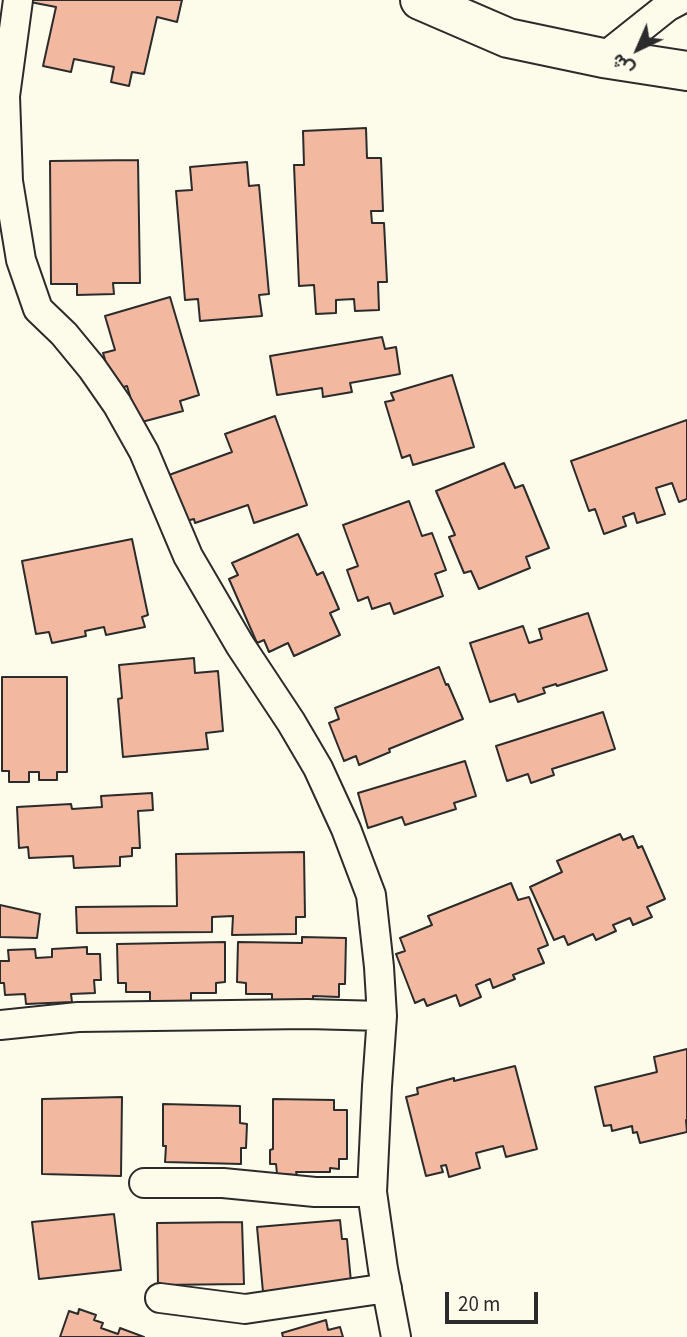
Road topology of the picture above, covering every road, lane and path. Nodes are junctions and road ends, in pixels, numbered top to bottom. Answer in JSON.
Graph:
{"nodes":[{"id":1,"x":19,"y":0,"type":"edge"},
{"id":2,"x":420,"y":0,"type":"edge"},
{"id":3,"x":680,"y":0,"type":"edge"},
{"id":4,"x":603,"y":58,"type":"junction"},
{"id":5,"x":687,"y":71,"type":"edge"},
{"id":6,"x":382,"y":1016,"type":"junction"},
{"id":7,"x":0,"y":1026,"type":"edge"},
{"id":8,"x":144,"y":1183,"type":"dead end"},
{"id":9,"x":372,"y":1192,"type":"junction"},
{"id":10,"x":387,"y":1288,"type":"junction"},
{"id":11,"x":160,"y":1298,"type":"dead end"},
{"id":12,"x":396,"y":1337,"type":"edge"}],
"edges":[{"from":1,"to":6,"type":"street"},
{"from":2,"to":4,"type":"street"},
{"from":3,"to":4,"type":"street"},
{"from":4,"to":5,"type":"street"},
{"from":6,"to":7,"type":"street"},
{"from":6,"to":9,"type":"street"},
{"from":8,"to":9,"type":"street"},
{"from":9,"to":10,"type":"street"},
{"from":10,"to":11,"type":"street"},
{"from":10,"to":12,"type":"street"}]}
